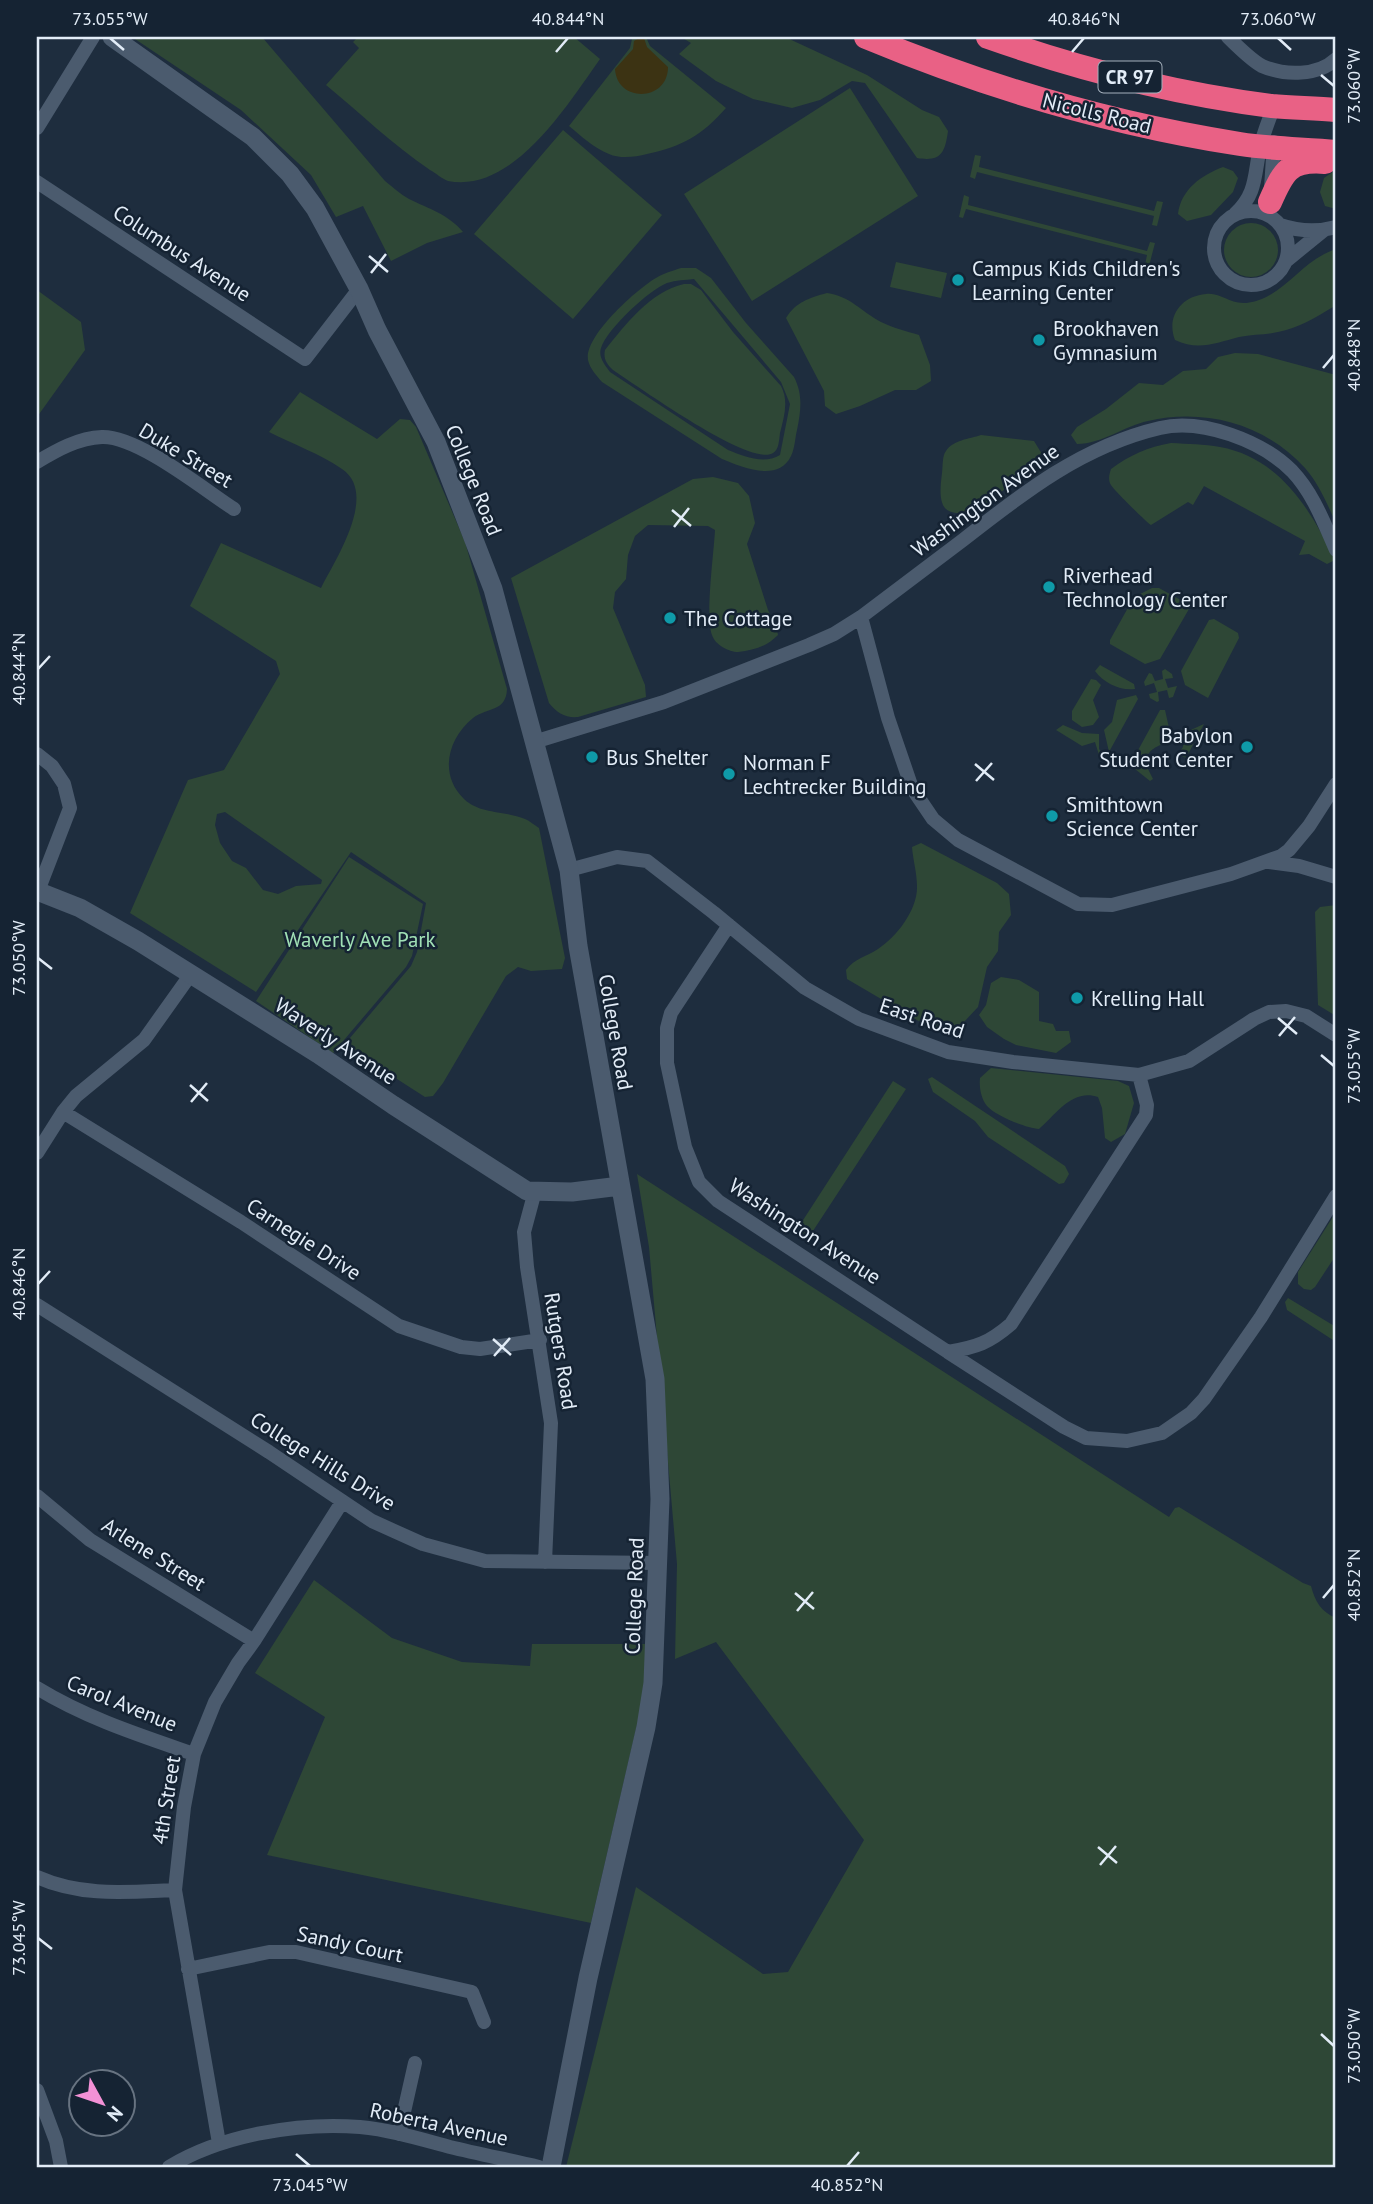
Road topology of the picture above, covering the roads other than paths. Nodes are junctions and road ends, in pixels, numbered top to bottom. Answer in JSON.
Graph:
{"nodes":[{"id":1,"x":93,"y":37,"type":"edge"},
{"id":2,"x":112,"y":37,"type":"edge"},
{"id":3,"x":866,"y":37,"type":"edge"},
{"id":4,"x":988,"y":37,"type":"edge"},
{"id":5,"x":1228,"y":37,"type":"edge"},
{"id":6,"x":1336,"y":59,"type":"edge"},
{"id":7,"x":1274,"y":106,"type":"junction"},
{"id":8,"x":1336,"y":110,"type":"edge"},
{"id":9,"x":37,"y":128,"type":"edge"},
{"id":10,"x":1267,"y":146,"type":"junction"},
{"id":11,"x":1336,"y":152,"type":"edge"},
{"id":12,"x":1336,"y":163,"type":"edge"},
{"id":13,"x":37,"y":182,"type":"edge"},
{"id":14,"x":1234,"y":216,"type":"junction"},
{"id":15,"x":1276,"y":216,"type":"junction"},
{"id":16,"x":1330,"y":228,"type":"edge"},
{"id":17,"x":1286,"y":261,"type":"junction"},
{"id":18,"x":359,"y":289,"type":"junction"},
{"id":19,"x":37,"y":462,"type":"edge"},
{"id":20,"x":234,"y":509,"type":"dead end"},
{"id":21,"x":1336,"y":550,"type":"edge"},
{"id":22,"x":861,"y":617,"type":"junction"},
{"id":23,"x":534,"y":742,"type":"junction"},
{"id":24,"x":37,"y":754,"type":"edge"},
{"id":25,"x":1336,"y":784,"type":"edge"},
{"id":26,"x":1267,"y":862,"type":"junction"},
{"id":27,"x":569,"y":870,"type":"junction"},
{"id":28,"x":1336,"y":877,"type":"edge"},
{"id":29,"x":37,"y":891,"type":"edge"},
{"id":30,"x":729,"y":925,"type":"junction"},
{"id":31,"x":191,"y":974,"type":"junction"},
{"id":32,"x":1336,"y":1035,"type":"edge"},
{"id":33,"x":1139,"y":1075,"type":"junction"},
{"id":34,"x":63,"y":1112,"type":"junction"},
{"id":35,"x":37,"y":1153,"type":"edge"},
{"id":36,"x":620,"y":1186,"type":"junction"},
{"id":37,"x":535,"y":1191,"type":"junction"},
{"id":38,"x":1336,"y":1196,"type":"edge"},
{"id":39,"x":37,"y":1305,"type":"edge"},
{"id":40,"x":540,"y":1340,"type":"junction"},
{"id":41,"x":948,"y":1352,"type":"junction"},
{"id":42,"x":37,"y":1496,"type":"edge"},
{"id":43,"x":342,"y":1502,"type":"junction"},
{"id":44,"x":545,"y":1562,"type":"junction"},
{"id":45,"x":659,"y":1563,"type":"junction"},
{"id":46,"x":254,"y":1641,"type":"junction"},
{"id":47,"x":37,"y":1688,"type":"edge"},
{"id":48,"x":194,"y":1754,"type":"junction"},
{"id":49,"x":37,"y":1877,"type":"edge"},
{"id":50,"x":175,"y":1890,"type":"junction"},
{"id":51,"x":188,"y":1969,"type":"junction"},
{"id":52,"x":484,"y":2022,"type":"dead end"},
{"id":53,"x":415,"y":2063,"type":"dead end"},
{"id":54,"x":37,"y":2090,"type":"edge"},
{"id":55,"x":399,"y":2134,"type":"junction"},
{"id":56,"x":219,"y":2143,"type":"junction"},
{"id":57,"x":61,"y":2167,"type":"edge"},
{"id":58,"x":169,"y":2167,"type":"edge"},
{"id":59,"x":539,"y":2167,"type":"edge"},
{"id":60,"x":551,"y":2167,"type":"edge"}],
"edges":[{"from":1,"to":9,"type":"street"},
{"from":2,"to":18,"type":"street","name":"College Road"},
{"from":3,"to":10,"type":"highway","name":"Nicolls Road","number":"CR 97"},
{"from":4,"to":7,"type":"highway","name":"Nicolls Road","number":"CR 97"},
{"from":5,"to":6,"type":"street"},
{"from":7,"to":8,"type":"highway","name":"Nicolls Road","number":"CR 97"},
{"from":7,"to":10,"type":"street"},
{"from":10,"to":11,"type":"highway","name":"Nicolls Road","number":"CR 97"},
{"from":10,"to":14,"type":"street"},
{"from":10,"to":15,"type":"street"},
{"from":12,"to":15,"type":"highway"},
{"from":13,"to":18,"type":"street","name":"Columbus Avenue"},
{"from":14,"to":15,"type":"street"},
{"from":14,"to":17,"type":"street"},
{"from":15,"to":16,"type":"street"},
{"from":15,"to":17,"type":"street"},
{"from":16,"to":17,"type":"street"},
{"from":18,"to":23,"type":"street","name":"College Road"},
{"from":19,"to":20,"type":"street","name":"Duke Street"},
{"from":21,"to":22,"type":"street","name":"Washington Avenue"},
{"from":22,"to":23,"type":"street","name":"Washington Avenue"},
{"from":22,"to":26,"type":"street"},
{"from":23,"to":27,"type":"street","name":"College Road"},
{"from":24,"to":29,"type":"street"},
{"from":25,"to":26,"type":"street"},
{"from":26,"to":28,"type":"street"},
{"from":27,"to":30,"type":"street","name":"East Road"},
{"from":27,"to":36,"type":"street","name":"College Road"},
{"from":29,"to":31,"type":"street","name":"Waverly Avenue"},
{"from":30,"to":33,"type":"street","name":"East Road"},
{"from":30,"to":41,"type":"street","name":"Washington Avenue"},
{"from":31,"to":34,"type":"street"},
{"from":31,"to":37,"type":"street","name":"Waverly Avenue"},
{"from":32,"to":33,"type":"street","name":"East Road"},
{"from":33,"to":41,"type":"street"},
{"from":34,"to":35,"type":"street"},
{"from":34,"to":40,"type":"street","name":"Carnegie Drive"},
{"from":36,"to":37,"type":"street","name":"Waverly Avenue"},
{"from":36,"to":45,"type":"street","name":"College Road"},
{"from":37,"to":40,"type":"street","name":"Rutgers Road"},
{"from":38,"to":41,"type":"street","name":"Washington Avenue"},
{"from":39,"to":43,"type":"street","name":"College Hills Drive"},
{"from":40,"to":44,"type":"street","name":"Rutgers Road"},
{"from":42,"to":46,"type":"street","name":"Arlene Street"},
{"from":43,"to":44,"type":"street","name":"College Hills Drive"},
{"from":43,"to":46,"type":"street","name":"4th Street"},
{"from":44,"to":45,"type":"street","name":"College Hills Drive"},
{"from":45,"to":60,"type":"street","name":"College Road"},
{"from":46,"to":48,"type":"street","name":"4th Street"},
{"from":47,"to":48,"type":"street","name":"Carol Avenue"},
{"from":48,"to":50,"type":"street","name":"4th Street"},
{"from":49,"to":50,"type":"street"},
{"from":50,"to":51,"type":"street","name":"4th Street"},
{"from":51,"to":52,"type":"street","name":"Sandy Court"},
{"from":51,"to":56,"type":"street","name":"4th Street"},
{"from":53,"to":55,"type":"street"},
{"from":54,"to":57,"type":"street"},
{"from":55,"to":56,"type":"street","name":"Roberta Avenue"},
{"from":55,"to":59,"type":"street","name":"Roberta Avenue"},
{"from":56,"to":58,"type":"street","name":"Roberta Avenue"}]}
